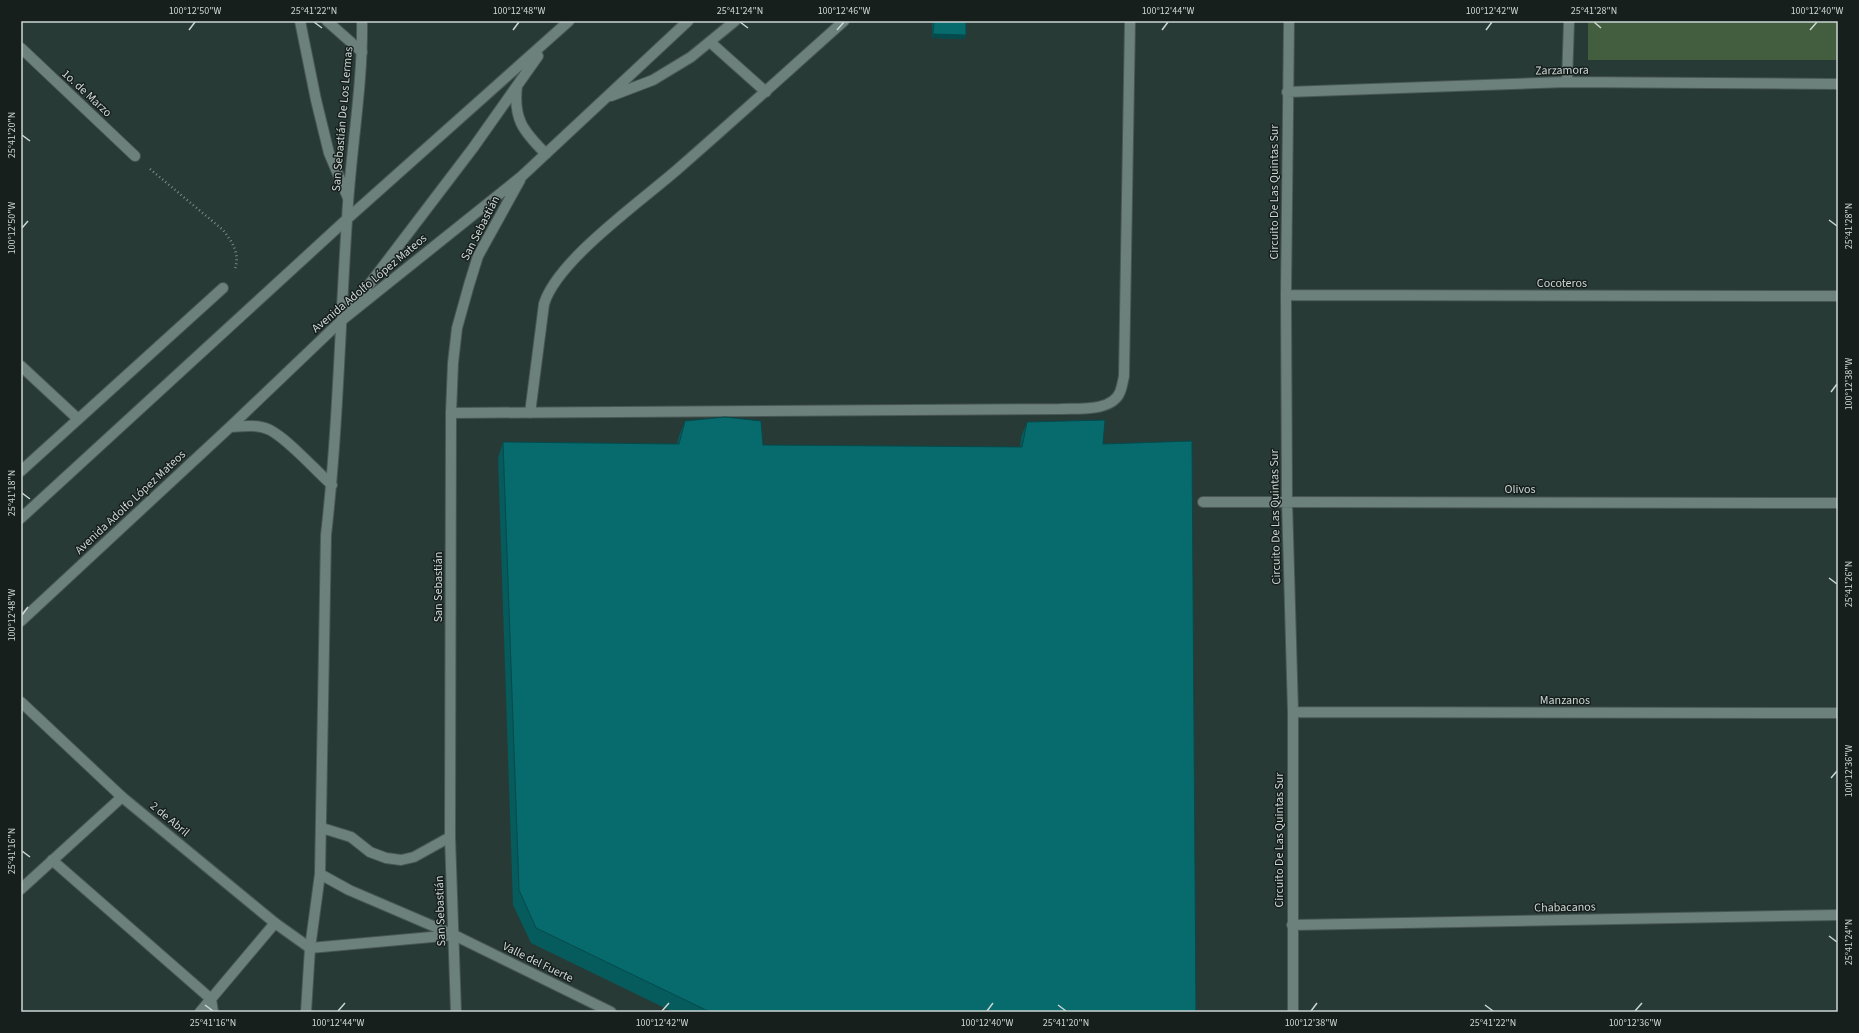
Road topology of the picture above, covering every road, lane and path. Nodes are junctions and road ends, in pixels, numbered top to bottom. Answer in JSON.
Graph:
{"nodes":[{"id":1,"x":300,"y":21,"type":"edge"},
{"id":2,"x":327,"y":21,"type":"edge"},
{"id":3,"x":362,"y":21,"type":"edge"},
{"id":4,"x":569,"y":21,"type":"edge"},
{"id":5,"x":688,"y":21,"type":"edge"},
{"id":6,"x":735,"y":21,"type":"edge"},
{"id":7,"x":844,"y":21,"type":"edge"},
{"id":8,"x":1130,"y":21,"type":"edge"},
{"id":9,"x":1289,"y":21,"type":"edge"},
{"id":10,"x":1569,"y":21,"type":"edge"},
{"id":11,"x":549,"y":40,"type":"junction"},
{"id":12,"x":710,"y":42,"type":"junction"},
{"id":13,"x":21,"y":48,"type":"edge"},
{"id":14,"x":362,"y":52,"type":"junction"},
{"id":15,"x":1567,"y":82,"type":"junction"},
{"id":16,"x":518,"y":84,"type":"junction"},
{"id":17,"x":1838,"y":84,"type":"edge"},
{"id":18,"x":766,"y":92,"type":"junction"},
{"id":19,"x":1287,"y":92,"type":"junction"},
{"id":20,"x":607,"y":97,"type":"junction"},
{"id":21,"x":546,"y":154,"type":"junction"},
{"id":22,"x":135,"y":156,"type":"joint"},
{"id":23,"x":522,"y":176,"type":"junction"},
{"id":24,"x":348,"y":199,"type":"junction"},
{"id":25,"x":347,"y":219,"type":"junction"},
{"id":26,"x":223,"y":288,"type":"joint"},
{"id":27,"x":1286,"y":295,"type":"junction"},
{"id":28,"x":1838,"y":296,"type":"edge"},
{"id":29,"x":342,"y":320,"type":"junction"},
{"id":30,"x":21,"y":366,"type":"edge"},
{"id":31,"x":451,"y":413,"type":"junction"},
{"id":32,"x":530,"y":413,"type":"junction"},
{"id":33,"x":78,"y":419,"type":"junction"},
{"id":34,"x":230,"y":427,"type":"junction"},
{"id":35,"x":21,"y":471,"type":"edge"},
{"id":36,"x":332,"y":485,"type":"junction"},
{"id":37,"x":1287,"y":501,"type":"junction"},
{"id":38,"x":1203,"y":502,"type":"dead end"},
{"id":39,"x":1838,"y":503,"type":"edge"},
{"id":40,"x":21,"y":518,"type":"edge"},
{"id":41,"x":21,"y":621,"type":"edge"},
{"id":42,"x":21,"y":702,"type":"edge"},
{"id":43,"x":1293,"y":712,"type":"junction"},
{"id":44,"x":1838,"y":713,"type":"edge"},
{"id":45,"x":122,"y":797,"type":"junction"},
{"id":46,"x":322,"y":828,"type":"junction"},
{"id":47,"x":450,"y":837,"type":"junction"},
{"id":48,"x":52,"y":860,"type":"junction"},
{"id":49,"x":320,"y":874,"type":"junction"},
{"id":50,"x":21,"y":889,"type":"edge"},
{"id":51,"x":1838,"y":915,"type":"edge"},
{"id":52,"x":275,"y":923,"type":"junction"},
{"id":53,"x":1292,"y":925,"type":"junction"},
{"id":54,"x":454,"y":935,"type":"junction"},
{"id":55,"x":310,"y":948,"type":"junction"},
{"id":56,"x":211,"y":999,"type":"junction"},
{"id":57,"x":200,"y":1012,"type":"edge"},
{"id":58,"x":213,"y":1012,"type":"edge"},
{"id":59,"x":306,"y":1012,"type":"edge"},
{"id":60,"x":456,"y":1012,"type":"edge"},
{"id":61,"x":611,"y":1012,"type":"edge"},
{"id":62,"x":1293,"y":1012,"type":"edge"}],
"edges":[{"from":1,"to":24,"type":"street"},
{"from":2,"to":14,"type":"street"},
{"from":3,"to":14,"type":"street","name":"San Sebastián De Los Lermas"},
{"from":4,"to":11,"type":"street"},
{"from":5,"to":20,"type":"street","name":"Avenida Adolfo López Mateos"},
{"from":6,"to":12,"type":"street"},
{"from":7,"to":18,"type":"street"},
{"from":8,"to":32,"type":"street"},
{"from":9,"to":19,"type":"street","name":"Circuito De Las Quintas Sur"},
{"from":10,"to":15,"type":"street"},
{"from":11,"to":16,"type":"street"},
{"from":11,"to":25,"type":"street"},
{"from":12,"to":18,"type":"street"},
{"from":12,"to":20,"type":"street"},
{"from":13,"to":22,"type":"street","name":"1o. de Marzo"},
{"from":14,"to":24,"type":"street","name":"San Sebastián De Los Lermas"},
{"from":15,"to":17,"type":"street","name":"Zarzamora"},
{"from":15,"to":19,"type":"street","name":"Zarzamora"},
{"from":16,"to":21,"type":"street"},
{"from":16,"to":29,"type":"street"},
{"from":18,"to":32,"type":"street"},
{"from":19,"to":27,"type":"street","name":"Circuito De Las Quintas Sur"},
{"from":20,"to":21,"type":"street","name":"Avenida Adolfo López Mateos"},
{"from":21,"to":23,"type":"street","name":"Avenida Adolfo López Mateos"},
{"from":22,"to":26,"type":"path"},
{"from":23,"to":29,"type":"street","name":"Avenida Adolfo López Mateos"},
{"from":23,"to":31,"type":"street","name":"San Sebastián"},
{"from":24,"to":25,"type":"street","name":"San Sebastián De Los Lermas"},
{"from":25,"to":29,"type":"street"},
{"from":25,"to":40,"type":"street"},
{"from":26,"to":33,"type":"street"},
{"from":27,"to":28,"type":"street","name":"Cocoteros"},
{"from":27,"to":37,"type":"street","name":"Circuito De Las Quintas Sur"},
{"from":29,"to":34,"type":"street","name":"Avenida Adolfo López Mateos"},
{"from":29,"to":36,"type":"street"},
{"from":30,"to":33,"type":"street"},
{"from":31,"to":32,"type":"street"},
{"from":31,"to":47,"type":"street","name":"San Sebastián"},
{"from":33,"to":35,"type":"street"},
{"from":34,"to":36,"type":"street"},
{"from":34,"to":41,"type":"street","name":"Avenida Adolfo López Mateos"},
{"from":36,"to":46,"type":"street"},
{"from":37,"to":38,"type":"street","name":"Olivos"},
{"from":37,"to":39,"type":"street","name":"Olivos"},
{"from":37,"to":43,"type":"street","name":"Circuito De Las Quintas Sur"},
{"from":42,"to":45,"type":"street","name":"2 de Abril"},
{"from":43,"to":44,"type":"street","name":"Manzanos"},
{"from":43,"to":53,"type":"street","name":"Circuito De Las Quintas Sur"},
{"from":45,"to":48,"type":"street"},
{"from":45,"to":52,"type":"street","name":"2 de Abril"},
{"from":46,"to":47,"type":"street"},
{"from":46,"to":49,"type":"street"},
{"from":47,"to":54,"type":"street","name":"San Sebastián"},
{"from":48,"to":50,"type":"street"},
{"from":48,"to":56,"type":"street"},
{"from":49,"to":54,"type":"street","name":"Valle del Fuerte"},
{"from":49,"to":55,"type":"street"},
{"from":51,"to":53,"type":"street","name":"Chabacanos"},
{"from":52,"to":55,"type":"street","name":"2 de Abril"},
{"from":52,"to":56,"type":"street"},
{"from":53,"to":62,"type":"street","name":"Circuito De Las Quintas Sur"},
{"from":54,"to":55,"type":"street"},
{"from":54,"to":60,"type":"street","name":"San Sebastián"},
{"from":54,"to":61,"type":"street","name":"Valle del Fuerte"},
{"from":55,"to":59,"type":"street"},
{"from":56,"to":57,"type":"street"},
{"from":56,"to":58,"type":"street"}]}
